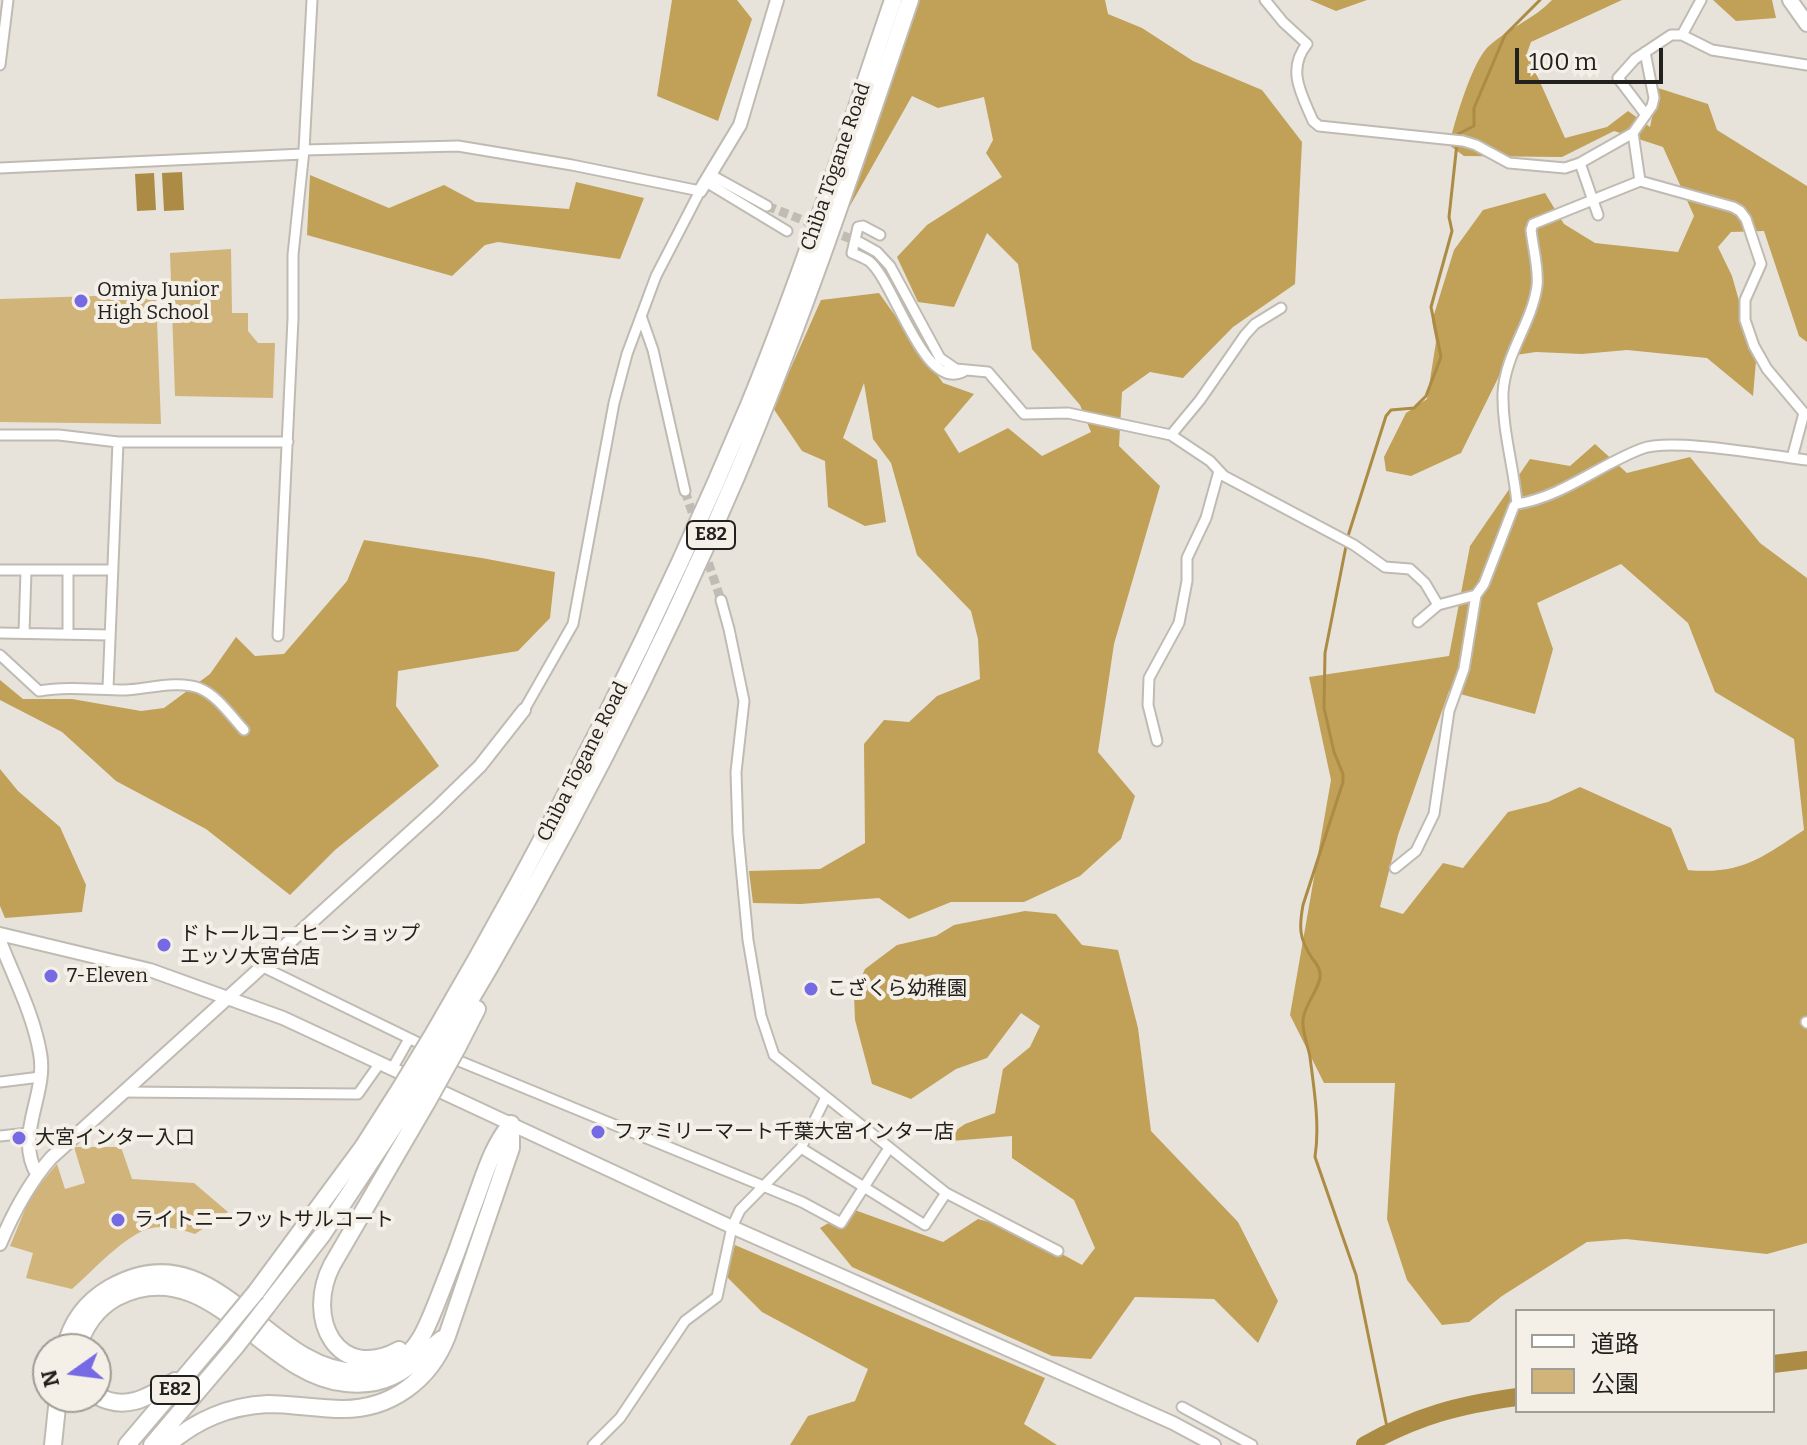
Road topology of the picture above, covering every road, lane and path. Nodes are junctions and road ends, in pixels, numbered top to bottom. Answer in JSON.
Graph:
{"nodes":[{"id":1,"x":8,"y":0,"type":"edge"},
{"id":2,"x":312,"y":0,"type":"edge"},
{"id":3,"x":777,"y":0,"type":"edge"},
{"id":4,"x":893,"y":0,"type":"edge"},
{"id":5,"x":910,"y":0,"type":"edge"},
{"id":6,"x":1265,"y":0,"type":"edge"},
{"id":7,"x":1701,"y":0,"type":"edge"},
{"id":8,"x":1790,"y":0,"type":"edge"},
{"id":9,"x":1807,"y":24,"type":"edge"},
{"id":10,"x":1682,"y":35,"type":"junction"},
{"id":11,"x":1645,"y":52,"type":"junction"},
{"id":12,"x":0,"y":65,"type":"edge"},
{"id":13,"x":1807,"y":65,"type":"edge"},
{"id":14,"x":1646,"y":115,"type":"junction"},
{"id":15,"x":1633,"y":133,"type":"junction"},
{"id":16,"x":303,"y":152,"type":"junction"},
{"id":17,"x":1580,"y":163,"type":"junction"},
{"id":18,"x":0,"y":168,"type":"edge"},
{"id":19,"x":1640,"y":181,"type":"junction"},
{"id":20,"x":706,"y":183,"type":"junction"},
{"id":21,"x":1594,"y":197,"type":"junction"},
{"id":22,"x":767,"y":206,"type":"tunnel mouth"},
{"id":23,"x":1598,"y":215,"type":"dead end"},
{"id":24,"x":787,"y":231,"type":"dead end"},
{"id":25,"x":880,"y":235,"type":"dead end"},
{"id":26,"x":859,"y":242,"type":"tunnel mouth"},
{"id":27,"x":1281,"y":308,"type":"dead end"},
{"id":28,"x":640,"y":315,"type":"junction"},
{"id":29,"x":966,"y":370,"type":"junction"},
{"id":30,"x":0,"y":435,"type":"edge"},
{"id":31,"x":1171,"y":435,"type":"junction"},
{"id":32,"x":118,"y":442,"type":"junction"},
{"id":33,"x":288,"y":442,"type":"junction"},
{"id":34,"x":1792,"y":458,"type":"junction"},
{"id":35,"x":1807,"y":460,"type":"edge"},
{"id":36,"x":1219,"y":471,"type":"junction"},
{"id":37,"x":685,"y":491,"type":"tunnel mouth"},
{"id":38,"x":1517,"y":504,"type":"junction"},
{"id":39,"x":0,"y":570,"type":"edge"},
{"id":40,"x":113,"y":570,"type":"junction"},
{"id":41,"x":26,"y":571,"type":"junction"},
{"id":42,"x":68,"y":571,"type":"junction"},
{"id":43,"x":1476,"y":595,"type":"junction"},
{"id":44,"x":721,"y":600,"type":"tunnel mouth"},
{"id":45,"x":1438,"y":605,"type":"junction"},
{"id":46,"x":1418,"y":622,"type":"dead end"},
{"id":47,"x":0,"y":633,"type":"edge"},
{"id":48,"x":24,"y":633,"type":"junction"},
{"id":49,"x":68,"y":634,"type":"junction"},
{"id":50,"x":110,"y":635,"type":"junction"},
{"id":51,"x":278,"y":636,"type":"dead end"},
{"id":52,"x":0,"y":655,"type":"edge"},
{"id":53,"x":108,"y":688,"type":"junction"},
{"id":54,"x":524,"y":710,"type":"joint"},
{"id":55,"x":244,"y":730,"type":"dead end"},
{"id":56,"x":1157,"y":741,"type":"dead end"},
{"id":57,"x":1395,"y":868,"type":"dead end"},
{"id":58,"x":0,"y":934,"type":"edge"},
{"id":59,"x":0,"y":941,"type":"edge"},
{"id":60,"x":261,"y":966,"type":"junction"},
{"id":61,"x":226,"y":997,"type":"junction"},
{"id":62,"x":409,"y":1039,"type":"junction"},
{"id":63,"x":445,"y":1043,"type":"junction"},
{"id":64,"x":386,"y":1066,"type":"junction"},
{"id":65,"x":40,"y":1077,"type":"junction"},
{"id":66,"x":0,"y":1082,"type":"edge"},
{"id":67,"x":123,"y":1092,"type":"junction"},
{"id":68,"x":413,"y":1097,"type":"junction"},
{"id":69,"x":826,"y":1097,"type":"junction"},
{"id":70,"x":511,"y":1124,"type":"junction"},
{"id":71,"x":28,"y":1133,"type":"junction"},
{"id":72,"x":0,"y":1136,"type":"edge"},
{"id":73,"x":801,"y":1148,"type":"junction"},
{"id":74,"x":889,"y":1148,"type":"junction"},
{"id":75,"x":37,"y":1174,"type":"junction"},
{"id":76,"x":762,"y":1185,"type":"junction"},
{"id":77,"x":862,"y":1187,"type":"junction"},
{"id":78,"x":946,"y":1193,"type":"junction"},
{"id":79,"x":732,"y":1227,"type":"junction"},
{"id":80,"x":0,"y":1244,"type":"edge"},
{"id":81,"x":1058,"y":1251,"type":"dead end"},
{"id":82,"x":423,"y":1332,"type":"junction"},
{"id":83,"x":70,"y":1333,"type":"edge"},
{"id":84,"x":85,"y":1333,"type":"edge"},
{"id":85,"x":447,"y":1336,"type":"junction"},
{"id":86,"x":187,"y":1377,"type":"junction"},
{"id":87,"x":112,"y":1401,"type":"edge"},
{"id":88,"x":1182,"y":1407,"type":"dead end"},
{"id":89,"x":56,"y":1413,"type":"edge"},
{"id":90,"x":1193,"y":1413,"type":"junction"},
{"id":91,"x":1179,"y":1426,"type":"junction"},
{"id":92,"x":53,"y":1445,"type":"edge"},
{"id":93,"x":127,"y":1445,"type":"edge"},
{"id":94,"x":152,"y":1445,"type":"edge"},
{"id":95,"x":167,"y":1445,"type":"edge"},
{"id":96,"x":593,"y":1445,"type":"edge"},
{"id":97,"x":1214,"y":1445,"type":"edge"},
{"id":98,"x":1252,"y":1445,"type":"edge"}],
"edges":[{"from":1,"to":12,"type":"street"},
{"from":2,"to":16,"type":"street"},
{"from":3,"to":20,"type":"street"},
{"from":4,"to":63,"type":"highway","name":"Chiba Tōgane Road","number":"E82"},
{"from":5,"to":63,"type":"highway","name":"Chiba Tōgane Road","number":"E82"},
{"from":6,"to":17,"type":"street"},
{"from":7,"to":10,"type":"street"},
{"from":8,"to":9,"type":"main road"},
{"from":10,"to":11,"type":"street"},
{"from":10,"to":13,"type":"street"},
{"from":11,"to":14,"type":"street"},
{"from":11,"to":14,"type":"street"},
{"from":14,"to":15,"type":"street"},
{"from":15,"to":17,"type":"street"},
{"from":15,"to":19,"type":"street"},
{"from":16,"to":18,"type":"street"},
{"from":16,"to":20,"type":"street"},
{"from":16,"to":33,"type":"street"},
{"from":17,"to":21,"type":"street"},
{"from":19,"to":21,"type":"street"},
{"from":19,"to":34,"type":"street"},
{"from":20,"to":22,"type":"street"},
{"from":20,"to":24,"type":"street"},
{"from":20,"to":28,"type":"street"},
{"from":21,"to":23,"type":"street"},
{"from":21,"to":38,"type":"street"},
{"from":25,"to":29,"type":"street"},
{"from":26,"to":29,"type":"street"},
{"from":27,"to":31,"type":"street"},
{"from":28,"to":37,"type":"street"},
{"from":28,"to":54,"type":"street"},
{"from":29,"to":31,"type":"street"},
{"from":30,"to":32,"type":"street"},
{"from":31,"to":36,"type":"street"},
{"from":32,"to":33,"type":"street"},
{"from":32,"to":40,"type":"street"},
{"from":33,"to":51,"type":"street"},
{"from":34,"to":35,"type":"street"},
{"from":34,"to":38,"type":"street"},
{"from":36,"to":45,"type":"street"},
{"from":36,"to":56,"type":"street"},
{"from":38,"to":43,"type":"street"},
{"from":39,"to":41,"type":"street"},
{"from":40,"to":42,"type":"street"},
{"from":40,"to":50,"type":"street"},
{"from":41,"to":42,"type":"street"},
{"from":41,"to":48,"type":"street"},
{"from":42,"to":49,"type":"street"},
{"from":43,"to":45,"type":"street"},
{"from":43,"to":57,"type":"street"},
{"from":44,"to":69,"type":"street"},
{"from":45,"to":46,"type":"street"},
{"from":47,"to":48,"type":"street"},
{"from":48,"to":49,"type":"street"},
{"from":49,"to":50,"type":"street"},
{"from":50,"to":53,"type":"street"},
{"from":52,"to":53,"type":"street"},
{"from":53,"to":55,"type":"street"},
{"from":54,"to":60,"type":"street"},
{"from":58,"to":61,"type":"street"},
{"from":59,"to":65,"type":"street"},
{"from":60,"to":61,"type":"street"},
{"from":60,"to":62,"type":"street"},
{"from":61,"to":64,"type":"street"},
{"from":61,"to":67,"type":"street"},
{"from":62,"to":64,"type":"street"},
{"from":62,"to":76,"type":"street"},
{"from":63,"to":68,"type":"highway","bridge":true},
{"from":63,"to":68,"type":"highway","name":"Chiba Tōgane Road","number":"E82","bridge":true},
{"from":64,"to":67,"type":"street"},
{"from":64,"to":70,"type":"street"},
{"from":65,"to":66,"type":"street"},
{"from":65,"to":71,"type":"street"},
{"from":67,"to":75,"type":"street"},
{"from":68,"to":82,"type":"highway"},
{"from":68,"to":86,"type":"highway","name":"Chiba Tōgane Road","number":"E82","bridge":true},
{"from":68,"to":94,"type":"highway","name":"Chiba Tōgane Road","number":"E82","bridge":true},
{"from":69,"to":73,"type":"street"},
{"from":69,"to":74,"type":"street"},
{"from":70,"to":79,"type":"street"},
{"from":70,"to":82,"type":"highway"},
{"from":70,"to":85,"type":"highway"},
{"from":71,"to":72,"type":"street"},
{"from":71,"to":75,"type":"street"},
{"from":73,"to":76,"type":"street"},
{"from":73,"to":77,"type":"street"},
{"from":74,"to":77,"type":"street"},
{"from":74,"to":78,"type":"street"},
{"from":75,"to":80,"type":"street"},
{"from":76,"to":77,"type":"street"},
{"from":76,"to":79,"type":"street"},
{"from":77,"to":78,"type":"street"},
{"from":78,"to":81,"type":"street"},
{"from":79,"to":91,"type":"street"},
{"from":79,"to":96,"type":"street"},
{"from":82,"to":83,"type":"highway"},
{"from":84,"to":85,"type":"highway"},
{"from":85,"to":95,"type":"highway"},
{"from":86,"to":87,"type":"highway"},
{"from":86,"to":93,"type":"highway","name":"Chiba Tōgane Road","number":"E82"},
{"from":88,"to":90,"type":"street"},
{"from":89,"to":92,"type":"highway"},
{"from":90,"to":91,"type":"street"},
{"from":90,"to":98,"type":"street"},
{"from":91,"to":97,"type":"street"}]}
